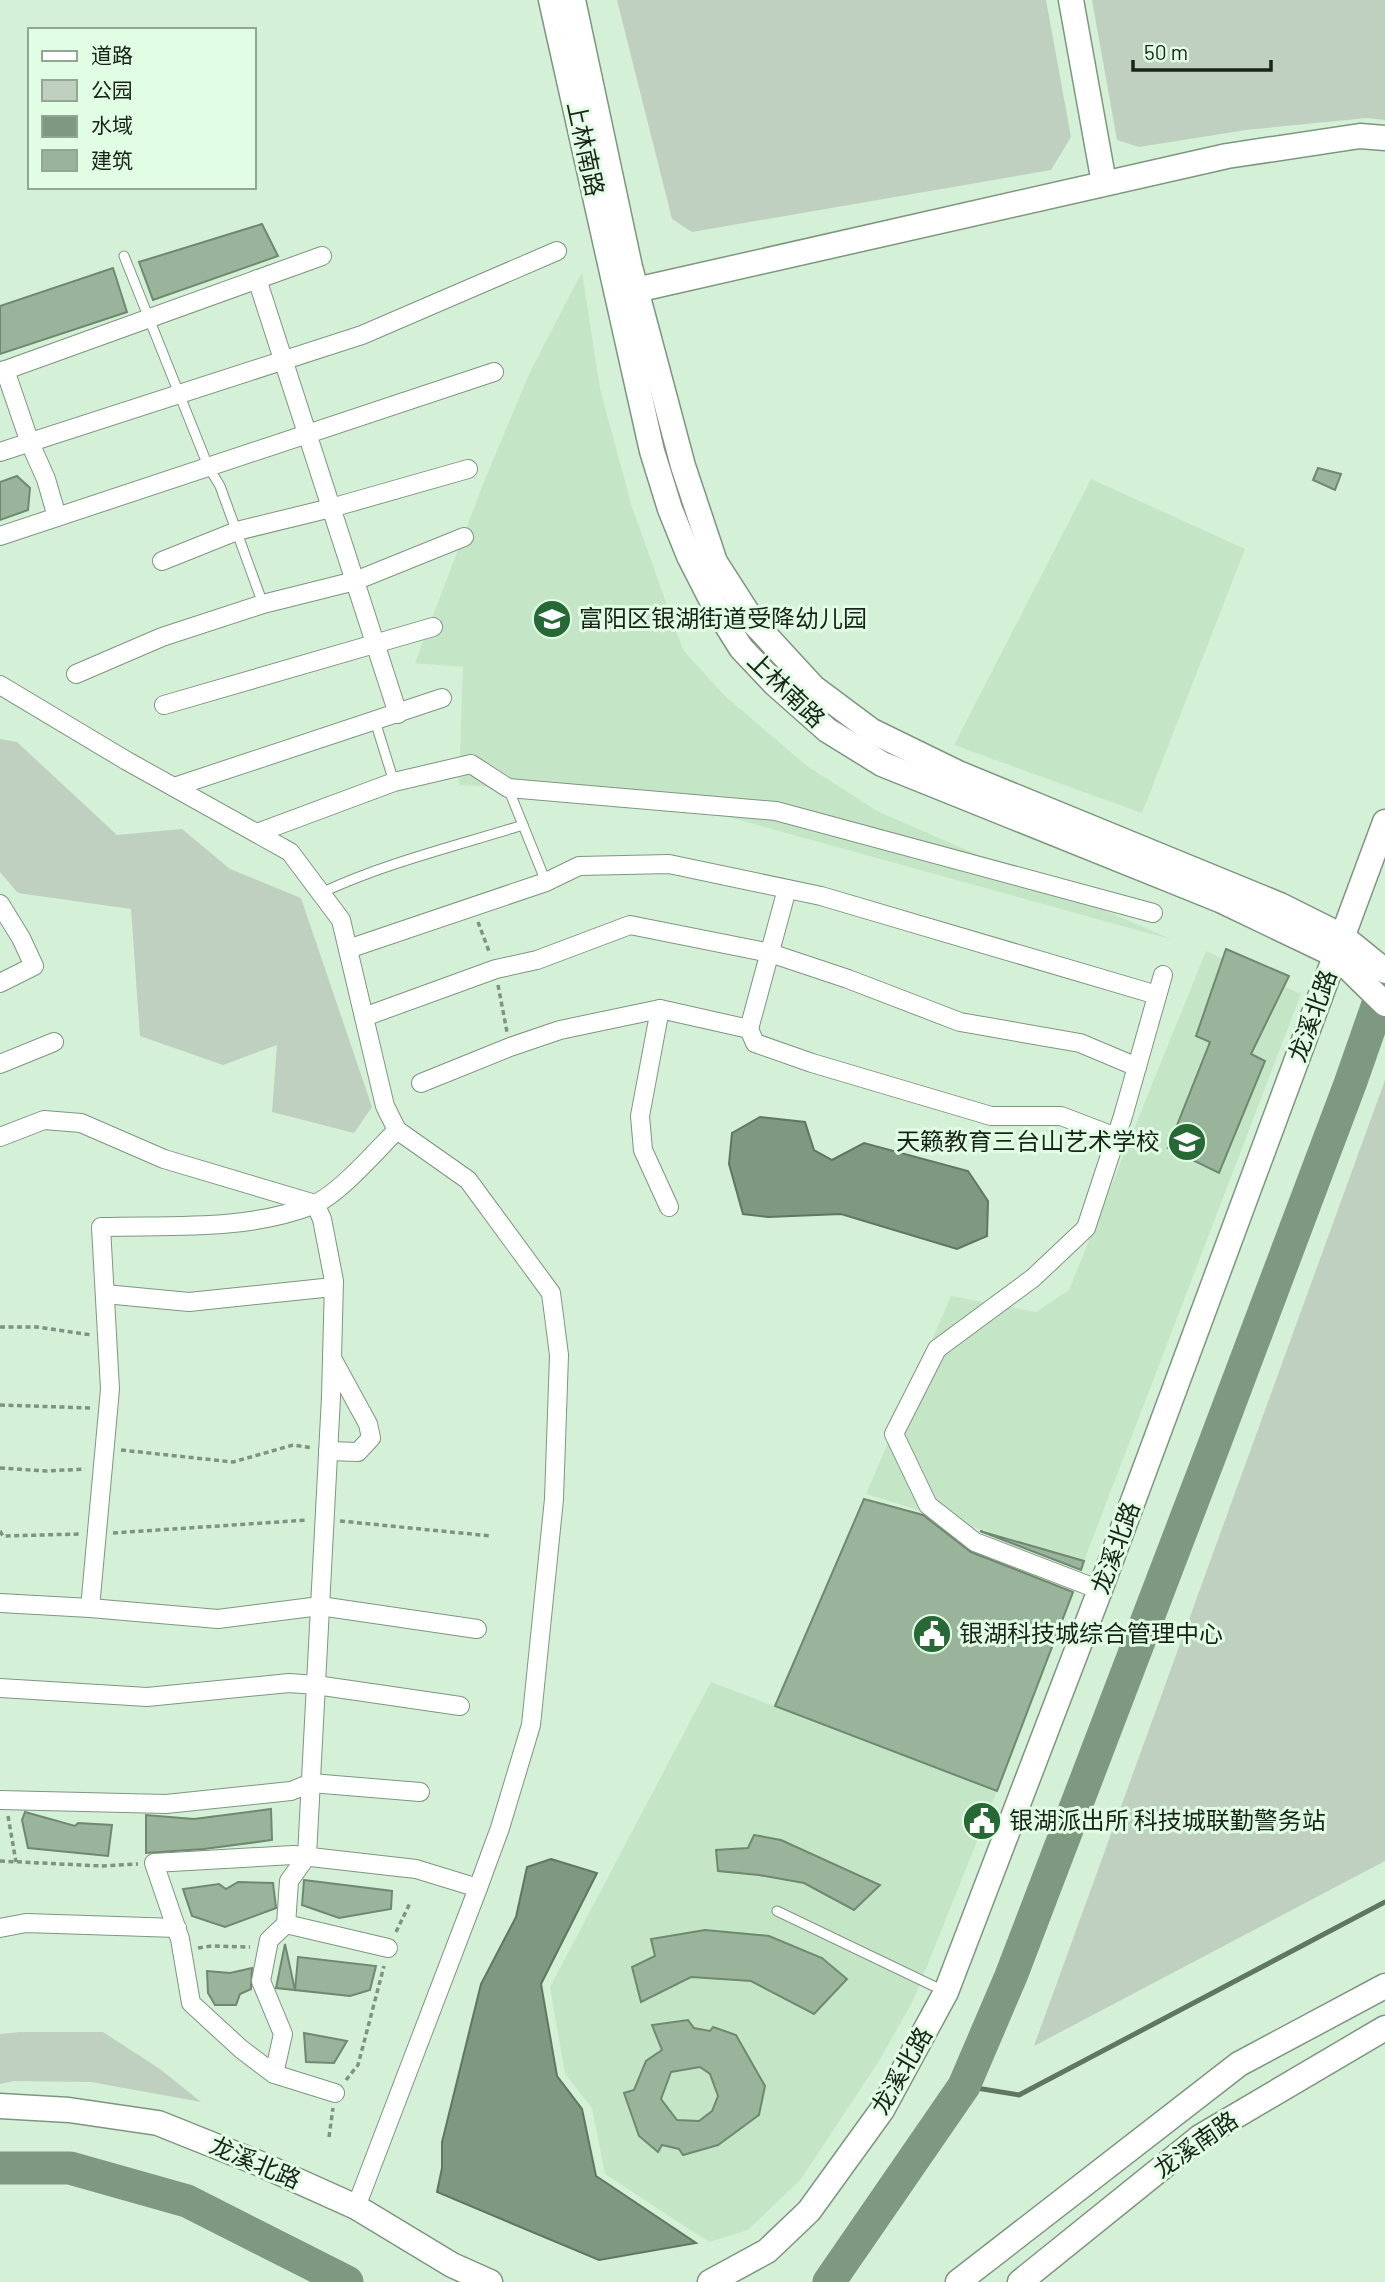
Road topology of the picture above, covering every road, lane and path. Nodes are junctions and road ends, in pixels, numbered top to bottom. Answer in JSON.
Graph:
{"nodes":[{"id":1,"x":551,"y":0,"type":"edge"},
{"id":2,"x":573,"y":0,"type":"edge"},
{"id":3,"x":1071,"y":0,"type":"edge"},
{"id":4,"x":1385,"y":138,"type":"edge"},
{"id":5,"x":1104,"y":183,"type":"junction"},
{"id":6,"x":557,"y":251,"type":"dead end"},
{"id":7,"x":124,"y":256,"type":"dead end"},
{"id":8,"x":322,"y":256,"type":"dead end"},
{"id":9,"x":257,"y":279,"type":"junction"},
{"id":10,"x":635,"y":290,"type":"junction"},
{"id":11,"x":150,"y":318,"type":"junction"},
{"id":12,"x":284,"y":361,"type":"junction"},
{"id":13,"x":3,"y":371,"type":"edge"},
{"id":14,"x":494,"y":372,"type":"dead end"},
{"id":15,"x":180,"y":394,"type":"junction"},
{"id":16,"x":307,"y":433,"type":"junction"},
{"id":17,"x":30,"y":443,"type":"junction"},
{"id":18,"x":0,"y":452,"type":"edge"},
{"id":19,"x":208,"y":466,"type":"junction"},
{"id":20,"x":468,"y":469,"type":"dead end"},
{"id":21,"x":331,"y":508,"type":"junction"},
{"id":22,"x":57,"y":517,"type":"junction"},
{"id":23,"x":237,"y":531,"type":"junction"},
{"id":24,"x":0,"y":536,"type":"edge"},
{"id":25,"x":464,"y":537,"type":"dead end"},
{"id":26,"x":162,"y":561,"type":"dead end"},
{"id":27,"x":355,"y":581,"type":"junction"},
{"id":28,"x":263,"y":604,"type":"junction"},
{"id":29,"x":433,"y":627,"type":"dead end"},
{"id":30,"x":375,"y":644,"type":"junction"},
{"id":31,"x":76,"y":674,"type":"dead end"},
{"id":32,"x":0,"y":685,"type":"edge"},
{"id":33,"x":442,"y":698,"type":"dead end"},
{"id":34,"x":164,"y":705,"type":"dead end"},
{"id":35,"x":398,"y":714,"type":"junction"},
{"id":36,"x":375,"y":721,"type":"junction"},
{"id":37,"x":394,"y":782,"type":"junction"},
{"id":38,"x":174,"y":787,"type":"junction"},
{"id":39,"x":508,"y":788,"type":"junction"},
{"id":40,"x":1385,"y":822,"type":"edge"},
{"id":41,"x":523,"y":825,"type":"junction"},
{"id":42,"x":257,"y":833,"type":"junction"},
{"id":43,"x":545,"y":882,"type":"junction"},
{"id":44,"x":787,"y":889,"type":"junction"},
{"id":45,"x":321,"y":893,"type":"junction"},
{"id":46,"x":0,"y":904,"type":"edge"},
{"id":47,"x":472,"y":907,"type":"junction"},
{"id":48,"x":1153,"y":913,"type":"dead end"},
{"id":49,"x":1338,"y":946,"type":"junction"},
{"id":50,"x":348,"y":949,"type":"junction"},
{"id":51,"x":770,"y":953,"type":"junction"},
{"id":52,"x":1362,"y":965,"type":"junction"},
{"id":53,"x":496,"y":969,"type":"junction"},
{"id":54,"x":1385,"y":971,"type":"edge"},
{"id":55,"x":1163,"y":975,"type":"dead end"},
{"id":56,"x":0,"y":983,"type":"edge"},
{"id":57,"x":1157,"y":995,"type":"junction"},
{"id":58,"x":1385,"y":1004,"type":"edge"},
{"id":59,"x":660,"y":1009,"type":"junction"},
{"id":60,"x":364,"y":1017,"type":"junction"},
{"id":61,"x":749,"y":1029,"type":"junction"},
{"id":62,"x":54,"y":1042,"type":"dead end"},
{"id":63,"x":510,"y":1047,"type":"junction"},
{"id":64,"x":0,"y":1064,"type":"edge"},
{"id":65,"x":1137,"y":1067,"type":"junction"},
{"id":66,"x":421,"y":1083,"type":"dead end"},
{"id":67,"x":397,"y":1130,"type":"junction"},
{"id":68,"x":0,"y":1137,"type":"edge"},
{"id":69,"x":1116,"y":1137,"type":"junction"},
{"id":70,"x":315,"y":1204,"type":"junction"},
{"id":71,"x":669,"y":1207,"type":"dead end"},
{"id":72,"x":333,"y":1287,"type":"junction"},
{"id":73,"x":105,"y":1294,"type":"junction"},
{"id":74,"x":0,"y":1327,"type":"edge"},
{"id":75,"x":107,"y":1337,"type":"junction"},
{"id":76,"x":332,"y":1357,"type":"junction"},
{"id":77,"x":0,"y":1405,"type":"edge"},
{"id":78,"x":108,"y":1408,"type":"junction"},
{"id":79,"x":105,"y":1450,"type":"junction"},
{"id":80,"x":328,"y":1451,"type":"junction"},
{"id":81,"x":0,"y":1468,"type":"edge"},
{"id":82,"x":103,"y":1468,"type":"junction"},
{"id":83,"x":325,"y":1519,"type":"junction"},
{"id":84,"x":0,"y":1531,"type":"edge"},
{"id":85,"x":97,"y":1534,"type":"junction"},
{"id":86,"x":491,"y":1536,"type":"dead end"},
{"id":87,"x":1100,"y":1590,"type":"junction"},
{"id":88,"x":0,"y":1603,"type":"edge"},
{"id":89,"x":320,"y":1606,"type":"junction"},
{"id":90,"x":90,"y":1608,"type":"junction"},
{"id":91,"x":477,"y":1629,"type":"dead end"},
{"id":92,"x":316,"y":1685,"type":"junction"},
{"id":93,"x":0,"y":1688,"type":"edge"},
{"id":94,"x":460,"y":1706,"type":"dead end"},
{"id":95,"x":311,"y":1783,"type":"junction"},
{"id":96,"x":420,"y":1792,"type":"dead end"},
{"id":97,"x":2,"y":1800,"type":"edge"},
{"id":98,"x":307,"y":1856,"type":"junction"},
{"id":99,"x":0,"y":1861,"type":"edge"},
{"id":100,"x":16,"y":1862,"type":"junction"},
{"id":101,"x":154,"y":1863,"type":"junction"},
{"id":102,"x":478,"y":1888,"type":"junction"},
{"id":103,"x":410,"y":1903,"type":"dead end"},
{"id":104,"x":777,"y":1911,"type":"dead end"},
{"id":105,"x":286,"y":1924,"type":"junction"},
{"id":106,"x":0,"y":1928,"type":"edge"},
{"id":107,"x":177,"y":1928,"type":"junction"},
{"id":108,"x":268,"y":1948,"type":"junction"},
{"id":109,"x":388,"y":1948,"type":"junction"},
{"id":110,"x":182,"y":1950,"type":"junction"},
{"id":111,"x":1385,"y":1986,"type":"edge"},
{"id":112,"x":946,"y":1992,"type":"junction"},
{"id":113,"x":1385,"y":2028,"type":"edge"},
{"id":114,"x":274,"y":2074,"type":"junction"},
{"id":115,"x":335,"y":2093,"type":"junction"},
{"id":116,"x":0,"y":2106,"type":"edge"},
{"id":117,"x":329,"y":2137,"type":"dead end"},
{"id":118,"x":356,"y":2207,"type":"junction"},
{"id":119,"x":491,"y":2282,"type":"edge"},
{"id":120,"x":710,"y":2282,"type":"edge"},
{"id":121,"x":958,"y":2282,"type":"edge"},
{"id":122,"x":1020,"y":2282,"type":"edge"}],
"edges":[{"from":1,"to":49,"type":"street","name":"上林南路"},
{"from":2,"to":10,"type":"street","name":"上林南路"},
{"from":3,"to":5,"type":"street"},
{"from":4,"to":5,"type":"street"},
{"from":5,"to":10,"type":"street"},
{"from":6,"to":12,"type":"street"},
{"from":7,"to":11,"type":"lane"},
{"from":8,"to":9,"type":"street"},
{"from":9,"to":11,"type":"street"},
{"from":9,"to":12,"type":"street"},
{"from":10,"to":49,"type":"street","name":"上林南路"},
{"from":11,"to":13,"type":"street"},
{"from":11,"to":15,"type":"lane"},
{"from":12,"to":15,"type":"street"},
{"from":12,"to":16,"type":"street"},
{"from":13,"to":17,"type":"street"},
{"from":14,"to":16,"type":"street"},
{"from":15,"to":17,"type":"street"},
{"from":15,"to":19,"type":"lane"},
{"from":16,"to":19,"type":"street"},
{"from":16,"to":21,"type":"street"},
{"from":17,"to":18,"type":"street"},
{"from":17,"to":22,"type":"street"},
{"from":19,"to":22,"type":"street"},
{"from":19,"to":23,"type":"lane"},
{"from":20,"to":21,"type":"street"},
{"from":21,"to":23,"type":"street"},
{"from":21,"to":27,"type":"street"},
{"from":22,"to":24,"type":"street"},
{"from":23,"to":26,"type":"street"},
{"from":23,"to":28,"type":"lane"},
{"from":25,"to":27,"type":"street"},
{"from":27,"to":28,"type":"street"},
{"from":27,"to":30,"type":"street"},
{"from":28,"to":31,"type":"street"},
{"from":29,"to":30,"type":"street"},
{"from":30,"to":34,"type":"street"},
{"from":30,"to":35,"type":"street"},
{"from":32,"to":38,"type":"street"},
{"from":33,"to":35,"type":"street"},
{"from":35,"to":36,"type":"street"},
{"from":36,"to":37,"type":"lane"},
{"from":36,"to":38,"type":"street"},
{"from":37,"to":39,"type":"street"},
{"from":37,"to":42,"type":"street"},
{"from":38,"to":42,"type":"street"},
{"from":39,"to":41,"type":"lane"},
{"from":39,"to":48,"type":"street"},
{"from":40,"to":49,"type":"street","name":"龙溪北路"},
{"from":41,"to":43,"type":"lane"},
{"from":41,"to":45,"type":"lane"},
{"from":42,"to":45,"type":"street"},
{"from":43,"to":44,"type":"street"},
{"from":43,"to":47,"type":"street"},
{"from":44,"to":51,"type":"street"},
{"from":44,"to":57,"type":"street"},
{"from":45,"to":50,"type":"street"},
{"from":46,"to":56,"type":"street"},
{"from":47,"to":50,"type":"street"},
{"from":47,"to":53,"type":"path"},
{"from":49,"to":52,"type":"street"},
{"from":49,"to":87,"type":"street","name":"龙溪北路"},
{"from":50,"to":60,"type":"street"},
{"from":51,"to":53,"type":"street"},
{"from":51,"to":61,"type":"street"},
{"from":51,"to":65,"type":"street"},
{"from":52,"to":54,"type":"street"},
{"from":52,"to":58,"type":"street"},
{"from":53,"to":60,"type":"street"},
{"from":53,"to":63,"type":"path"},
{"from":55,"to":57,"type":"street"},
{"from":57,"to":65,"type":"street"},
{"from":59,"to":61,"type":"street"},
{"from":59,"to":63,"type":"street"},
{"from":59,"to":71,"type":"street"},
{"from":60,"to":67,"type":"street"},
{"from":61,"to":69,"type":"street"},
{"from":62,"to":64,"type":"street"},
{"from":63,"to":66,"type":"street"},
{"from":65,"to":69,"type":"street"},
{"from":67,"to":70,"type":"street"},
{"from":67,"to":102,"type":"street"},
{"from":68,"to":70,"type":"street"},
{"from":69,"to":87,"type":"street"},
{"from":70,"to":72,"type":"street"},
{"from":70,"to":73,"type":"street"},
{"from":72,"to":73,"type":"street"},
{"from":72,"to":76,"type":"street"},
{"from":73,"to":75,"type":"street"},
{"from":74,"to":75,"type":"path"},
{"from":75,"to":78,"type":"street"},
{"from":76,"to":80,"type":"street"},
{"from":76,"to":80,"type":"street"},
{"from":77,"to":78,"type":"path"},
{"from":78,"to":79,"type":"street"},
{"from":79,"to":80,"type":"path"},
{"from":79,"to":82,"type":"street"},
{"from":80,"to":83,"type":"street"},
{"from":81,"to":82,"type":"path"},
{"from":82,"to":85,"type":"street"},
{"from":83,"to":85,"type":"path"},
{"from":83,"to":86,"type":"path"},
{"from":83,"to":89,"type":"street"},
{"from":84,"to":85,"type":"path"},
{"from":85,"to":90,"type":"street"},
{"from":87,"to":112,"type":"street","name":"龙溪北路"},
{"from":88,"to":90,"type":"street"},
{"from":89,"to":90,"type":"street"},
{"from":89,"to":91,"type":"street"},
{"from":89,"to":92,"type":"street"},
{"from":92,"to":93,"type":"street"},
{"from":92,"to":94,"type":"street"},
{"from":92,"to":95,"type":"street"},
{"from":95,"to":96,"type":"street"},
{"from":95,"to":97,"type":"street"},
{"from":95,"to":98,"type":"street"},
{"from":97,"to":100,"type":"path"},
{"from":98,"to":101,"type":"street"},
{"from":98,"to":102,"type":"street"},
{"from":98,"to":105,"type":"street"},
{"from":99,"to":100,"type":"path"},
{"from":100,"to":101,"type":"path"},
{"from":101,"to":107,"type":"street"},
{"from":102,"to":118,"type":"street"},
{"from":103,"to":109,"type":"path"},
{"from":104,"to":112,"type":"lane"},
{"from":105,"to":108,"type":"street"},
{"from":105,"to":109,"type":"street"},
{"from":106,"to":107,"type":"street"},
{"from":107,"to":110,"type":"street"},
{"from":108,"to":110,"type":"path"},
{"from":108,"to":114,"type":"street"},
{"from":109,"to":115,"type":"path"},
{"from":110,"to":114,"type":"street"},
{"from":111,"to":121,"type":"street"},
{"from":112,"to":120,"type":"street","name":"龙溪北路"},
{"from":113,"to":122,"type":"street","name":"龙溪南路"},
{"from":114,"to":115,"type":"street"},
{"from":115,"to":117,"type":"path"},
{"from":116,"to":118,"type":"street","name":"龙溪北路"},
{"from":118,"to":119,"type":"street","name":"龙溪北路"}]}
